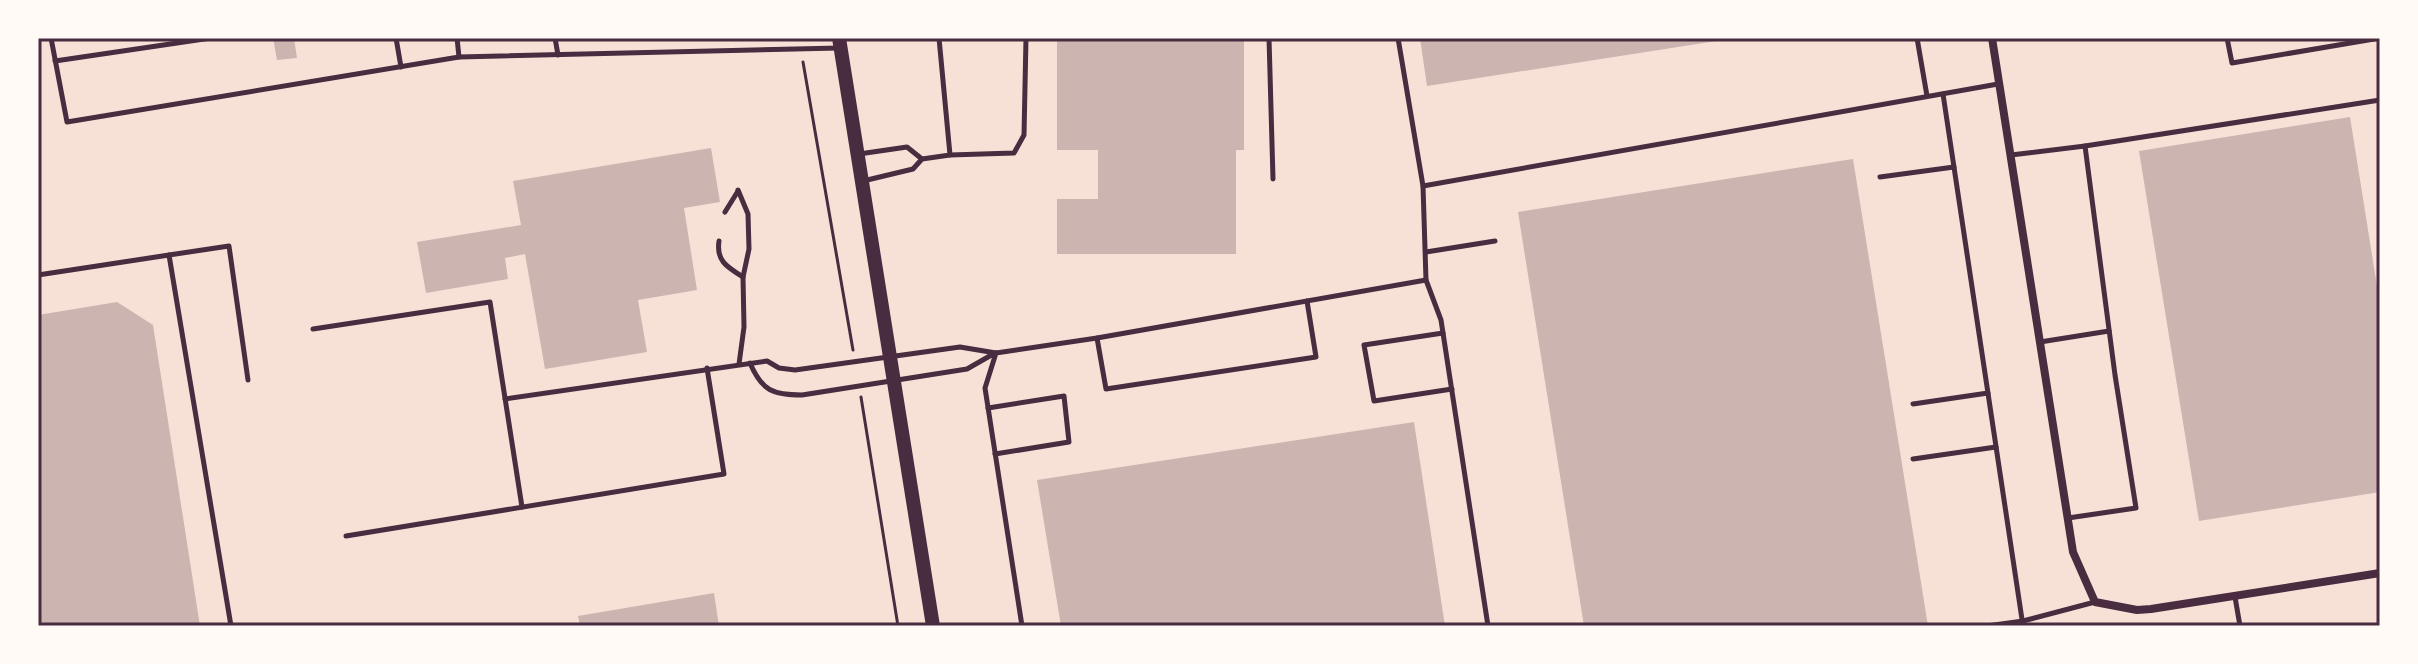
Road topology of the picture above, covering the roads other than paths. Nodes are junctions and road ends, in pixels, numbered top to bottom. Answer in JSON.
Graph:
{"nodes":[{"id":1,"x":51,"y":38,"type":"edge"},
{"id":2,"x":211,"y":38,"type":"edge"},
{"id":3,"x":396,"y":38,"type":"edge"},
{"id":4,"x":457,"y":38,"type":"edge"},
{"id":5,"x":555,"y":38,"type":"edge"},
{"id":6,"x":939,"y":38,"type":"edge"},
{"id":7,"x":1026,"y":38,"type":"edge"},
{"id":8,"x":1269,"y":38,"type":"edge"},
{"id":9,"x":1398,"y":38,"type":"edge"},
{"id":10,"x":1917,"y":38,"type":"edge"},
{"id":11,"x":1992,"y":38,"type":"edge"},
{"id":12,"x":2227,"y":38,"type":"edge"},
{"id":13,"x":2378,"y":38,"type":"edge"},
{"id":14,"x":192,"y":39,"type":"edge"},
{"id":15,"x":840,"y":43,"type":"edge"},
{"id":16,"x":558,"y":55,"type":"junction"},
{"id":17,"x":459,"y":57,"type":"junction"},
{"id":18,"x":55,"y":61,"type":"junction"},
{"id":19,"x":401,"y":67,"type":"junction"},
{"id":20,"x":1999,"y":84,"type":"junction"},
{"id":21,"x":1943,"y":94,"type":"junction"},
{"id":22,"x":1927,"y":97,"type":"junction"},
{"id":23,"x":2380,"y":100,"type":"edge"},
{"id":24,"x":2085,"y":146,"type":"junction"},
{"id":25,"x":856,"y":155,"type":"junction"},
{"id":26,"x":950,"y":155,"type":"junction"},
{"id":27,"x":2011,"y":155,"type":"junction"},
{"id":28,"x":922,"y":159,"type":"junction"},
{"id":29,"x":1954,"y":167,"type":"junction"},
{"id":30,"x":1880,"y":177,"type":"dead end"},
{"id":31,"x":1273,"y":179,"type":"dead end"},
{"id":32,"x":860,"y":182,"type":"junction"},
{"id":33,"x":1423,"y":186,"type":"junction"},
{"id":34,"x":725,"y":212,"type":"dead end"},
{"id":35,"x":719,"y":241,"type":"dead end"},
{"id":36,"x":1495,"y":241,"type":"dead end"},
{"id":37,"x":1426,"y":252,"type":"junction"},
{"id":38,"x":169,"y":255,"type":"junction"},
{"id":39,"x":38,"y":275,"type":"edge"},
{"id":40,"x":743,"y":277,"type":"junction"},
{"id":41,"x":1426,"y":280,"type":"junction"},
{"id":42,"x":1307,"y":301,"type":"junction"},
{"id":43,"x":313,"y":329,"type":"dead end"},
{"id":44,"x":2109,"y":331,"type":"junction"},
{"id":45,"x":1443,"y":333,"type":"junction"},
{"id":46,"x":1097,"y":338,"type":"junction"},
{"id":47,"x":2040,"y":342,"type":"junction"},
{"id":48,"x":996,"y":353,"type":"junction"},
{"id":49,"x":890,"y":357,"type":"junction"},
{"id":50,"x":750,"y":363,"type":"junction"},
{"id":51,"x":739,"y":364,"type":"junction"},
{"id":52,"x":707,"y":368,"type":"junction"},
{"id":53,"x":248,"y":380,"type":"dead end"},
{"id":54,"x":894,"y":382,"type":"junction"},
{"id":55,"x":1452,"y":389,"type":"junction"},
{"id":56,"x":1988,"y":393,"type":"junction"},
{"id":57,"x":505,"y":399,"type":"junction"},
{"id":58,"x":1913,"y":404,"type":"dead end"},
{"id":59,"x":988,"y":408,"type":"junction"},
{"id":60,"x":1996,"y":447,"type":"junction"},
{"id":61,"x":995,"y":454,"type":"junction"},
{"id":62,"x":1913,"y":459,"type":"dead end"},
{"id":63,"x":522,"y":507,"type":"junction"},
{"id":64,"x":2068,"y":518,"type":"junction"},
{"id":65,"x":346,"y":536,"type":"dead end"},
{"id":66,"x":2380,"y":573,"type":"edge"},
{"id":67,"x":2235,"y":596,"type":"junction"},
{"id":68,"x":2095,"y":602,"type":"junction"},
{"id":69,"x":2023,"y":624,"type":"edge"},
{"id":70,"x":231,"y":626,"type":"edge"},
{"id":71,"x":933,"y":626,"type":"edge"},
{"id":72,"x":1022,"y":626,"type":"edge"},
{"id":73,"x":1488,"y":626,"type":"edge"},
{"id":74,"x":1987,"y":626,"type":"edge"},
{"id":75,"x":2240,"y":626,"type":"edge"}],
"edges":[{"from":1,"to":18,"type":"lane"},
{"from":2,"to":14,"type":"lane"},
{"from":3,"to":19,"type":"lane"},
{"from":4,"to":17,"type":"lane"},
{"from":5,"to":16,"type":"lane"},
{"from":6,"to":26,"type":"lane"},
{"from":7,"to":26,"type":"lane"},
{"from":8,"to":31,"type":"lane"},
{"from":9,"to":33,"type":"lane"},
{"from":10,"to":22,"type":"lane"},
{"from":11,"to":20,"type":"street"},
{"from":12,"to":13,"type":"lane"},
{"from":14,"to":18,"type":"lane"},
{"from":15,"to":16,"type":"lane"},
{"from":15,"to":25,"type":"main road"},
{"from":16,"to":17,"type":"lane"},
{"from":17,"to":19,"type":"lane"},
{"from":18,"to":19,"type":"lane"},
{"from":20,"to":21,"type":"lane"},
{"from":20,"to":27,"type":"street"},
{"from":21,"to":22,"type":"lane"},
{"from":21,"to":29,"type":"lane"},
{"from":22,"to":33,"type":"lane"},
{"from":23,"to":24,"type":"lane"},
{"from":24,"to":27,"type":"lane"},
{"from":24,"to":44,"type":"lane"},
{"from":25,"to":28,"type":"lane"},
{"from":25,"to":32,"type":"main road"},
{"from":26,"to":28,"type":"lane"},
{"from":27,"to":47,"type":"street"},
{"from":28,"to":32,"type":"lane"},
{"from":29,"to":30,"type":"lane"},
{"from":29,"to":56,"type":"lane"},
{"from":32,"to":49,"type":"main road"},
{"from":33,"to":37,"type":"lane"},
{"from":34,"to":40,"type":"lane"},
{"from":35,"to":40,"type":"lane"},
{"from":36,"to":37,"type":"lane"},
{"from":37,"to":41,"type":"lane"},
{"from":38,"to":39,"type":"lane"},
{"from":38,"to":53,"type":"lane"},
{"from":38,"to":70,"type":"lane"},
{"from":40,"to":51,"type":"lane"},
{"from":41,"to":42,"type":"lane"},
{"from":41,"to":45,"type":"lane"},
{"from":42,"to":46,"type":"lane"},
{"from":42,"to":46,"type":"lane"},
{"from":43,"to":57,"type":"lane"},
{"from":44,"to":47,"type":"lane"},
{"from":44,"to":64,"type":"lane"},
{"from":45,"to":55,"type":"lane"},
{"from":45,"to":55,"type":"lane"},
{"from":46,"to":48,"type":"lane"},
{"from":47,"to":64,"type":"street"},
{"from":48,"to":49,"type":"lane"},
{"from":48,"to":54,"type":"lane"},
{"from":48,"to":59,"type":"lane"},
{"from":49,"to":50,"type":"lane"},
{"from":49,"to":54,"type":"main road"},
{"from":50,"to":51,"type":"lane"},
{"from":50,"to":54,"type":"lane"},
{"from":51,"to":52,"type":"lane"},
{"from":52,"to":57,"type":"lane"},
{"from":52,"to":63,"type":"lane"},
{"from":54,"to":71,"type":"main road"},
{"from":55,"to":73,"type":"lane"},
{"from":56,"to":58,"type":"lane"},
{"from":56,"to":60,"type":"lane"},
{"from":57,"to":63,"type":"lane"},
{"from":59,"to":61,"type":"lane"},
{"from":59,"to":61,"type":"lane"},
{"from":60,"to":62,"type":"lane"},
{"from":60,"to":69,"type":"lane"},
{"from":61,"to":72,"type":"lane"},
{"from":63,"to":65,"type":"lane"},
{"from":64,"to":68,"type":"street"},
{"from":66,"to":67,"type":"street"},
{"from":67,"to":68,"type":"street"},
{"from":67,"to":75,"type":"lane"},
{"from":68,"to":69,"type":"lane"},
{"from":69,"to":74,"type":"lane"}]}
